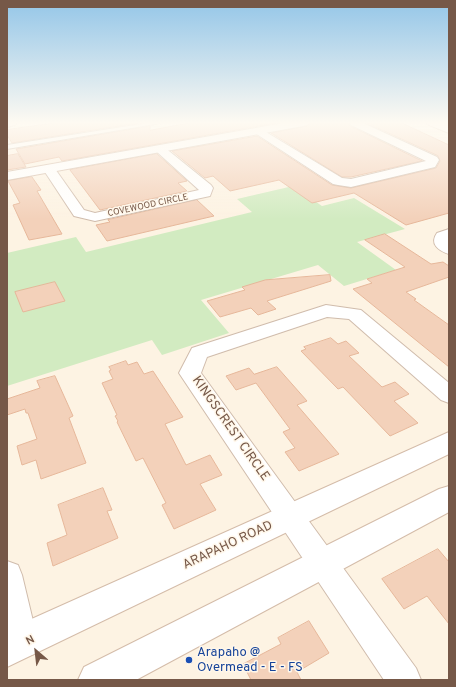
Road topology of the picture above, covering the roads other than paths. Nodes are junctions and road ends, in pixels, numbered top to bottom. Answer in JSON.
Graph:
{"nodes":[{"id":1,"x":126,"y":155,"type":"edge"},
{"id":2,"x":167,"y":155,"type":"edge"},
{"id":3,"x":296,"y":155,"type":"edge"},
{"id":4,"x":423,"y":155,"type":"edge"},
{"id":5,"x":49,"y":169,"type":"junction"},
{"id":6,"x":7,"y":176,"type":"edge"},
{"id":7,"x":449,"y":234,"type":"edge"},
{"id":8,"x":449,"y":249,"type":"edge"},
{"id":9,"x":449,"y":396,"type":"edge"},
{"id":10,"x":449,"y":442,"type":"edge"},
{"id":11,"x":449,"y":498,"type":"edge"},
{"id":12,"x":290,"y":516,"type":"junction"},
{"id":13,"x":323,"y":563,"type":"junction"},
{"id":14,"x":7,"y":575,"type":"edge"},
{"id":15,"x":15,"y":646,"type":"edge"},
{"id":16,"x":96,"y":680,"type":"edge"},
{"id":17,"x":404,"y":680,"type":"edge"}],
"edges":[{"from":1,"to":5,"type":"main road"},
{"from":2,"to":5,"type":"street","name":"COVEWOOD CIRCLE"},
{"from":3,"to":4,"type":"street"},
{"from":5,"to":6,"type":"main road"},
{"from":7,"to":8,"type":"street"},
{"from":9,"to":12,"type":"street","name":"KINGSCREST CIRCLE"},
{"from":10,"to":12,"type":"main road","name":"ARAPAHO ROAD"},
{"from":11,"to":13,"type":"main road"},
{"from":12,"to":13,"type":"street","name":"KINGSCREST CIRCLE"},
{"from":12,"to":15,"type":"main road","name":"ARAPAHO ROAD"},
{"from":13,"to":16,"type":"main road"},
{"from":13,"to":17,"type":"street","name":"KINGSCREST CIRCLE"},
{"from":14,"to":15,"type":"street"}]}
